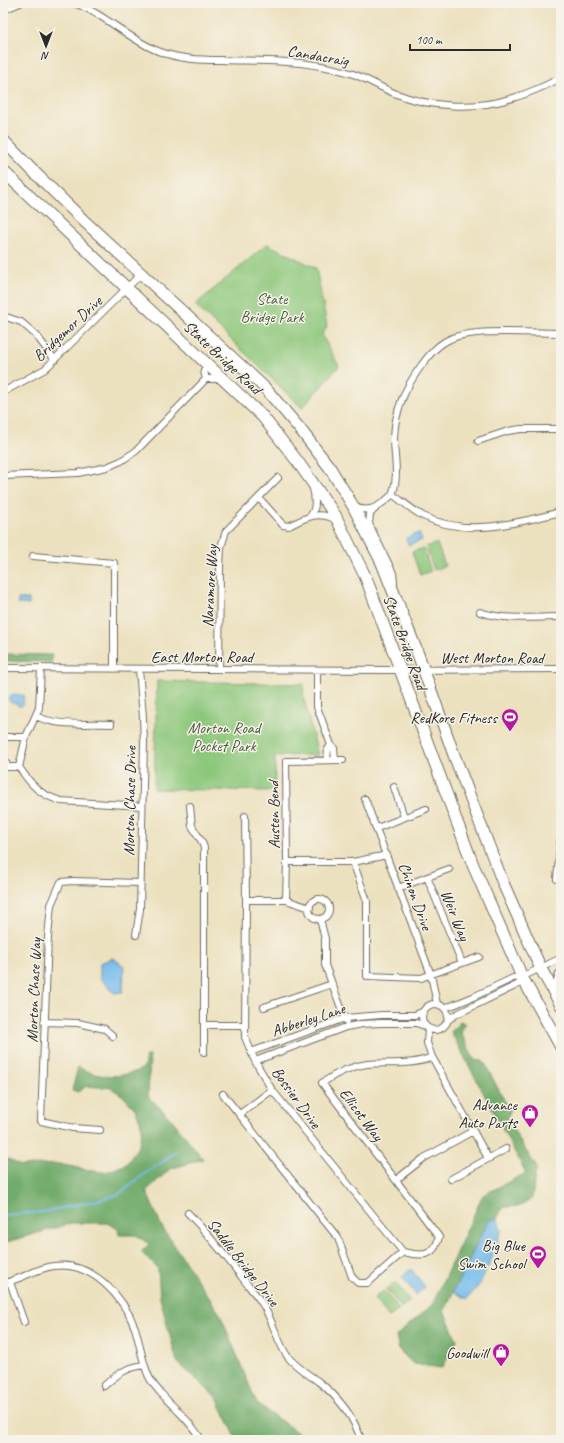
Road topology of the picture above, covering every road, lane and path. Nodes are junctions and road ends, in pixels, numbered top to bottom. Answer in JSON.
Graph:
{"nodes":[{"id":1,"x":20,"y":3,"type":"edge"},
{"id":2,"x":74,"y":3,"type":"edge"},
{"id":3,"x":3,"y":10,"type":"edge"},
{"id":4,"x":561,"y":78,"type":"edge"},
{"id":5,"x":3,"y":140,"type":"edge"},
{"id":6,"x":3,"y":171,"type":"edge"},
{"id":7,"x":142,"y":273,"type":"junction"},
{"id":8,"x":127,"y":289,"type":"junction"},
{"id":9,"x":3,"y":316,"type":"edge"},
{"id":10,"x":158,"y":318,"type":"junction"},
{"id":11,"x":561,"y":333,"type":"edge"},
{"id":12,"x":55,"y":360,"type":"junction"},
{"id":13,"x":205,"y":375,"type":"junction"},
{"id":14,"x":224,"y":379,"type":"junction"},
{"id":15,"x":3,"y":392,"type":"edge"},
{"id":16,"x":561,"y":429,"type":"edge"},
{"id":17,"x":478,"y":441,"type":"dead end"},
{"id":18,"x":3,"y":476,"type":"edge"},
{"id":19,"x":278,"y":478,"type":"dead end"},
{"id":20,"x":312,"y":481,"type":"junction"},
{"id":21,"x":392,"y":494,"type":"junction"},
{"id":22,"x":259,"y":498,"type":"junction"},
{"id":23,"x":353,"y":506,"type":"junction"},
{"id":24,"x":376,"y":507,"type":"junction"},
{"id":25,"x":561,"y":512,"type":"edge"},
{"id":26,"x":311,"y":515,"type":"junction"},
{"id":27,"x":339,"y":522,"type":"junction"},
{"id":28,"x":33,"y":556,"type":"dead end"},
{"id":29,"x":394,"y":592,"type":"junction"},
{"id":30,"x":480,"y":612,"type":"dead end"},
{"id":31,"x":561,"y":617,"type":"edge"},
{"id":32,"x":3,"y":668,"type":"edge"},
{"id":33,"x":41,"y":668,"type":"junction"},
{"id":34,"x":114,"y":669,"type":"junction"},
{"id":35,"x":139,"y":669,"type":"junction"},
{"id":36,"x":219,"y":669,"type":"junction"},
{"id":37,"x":561,"y":669,"type":"edge"},
{"id":38,"x":317,"y":670,"type":"junction"},
{"id":39,"x":400,"y":670,"type":"junction"},
{"id":40,"x":423,"y":670,"type":"junction"},
{"id":41,"x":36,"y":716,"type":"junction"},
{"id":42,"x":111,"y":724,"type":"dead end"},
{"id":43,"x":3,"y":737,"type":"edge"},
{"id":44,"x":26,"y":737,"type":"junction"},
{"id":45,"x":331,"y":745,"type":"junction"},
{"id":46,"x":3,"y":758,"type":"edge"},
{"id":47,"x":327,"y":760,"type":"junction"},
{"id":48,"x":335,"y":760,"type":"junction"},
{"id":49,"x":343,"y":760,"type":"dead end"},
{"id":50,"x":19,"y":767,"type":"junction"},
{"id":51,"x":394,"y":787,"type":"dead end"},
{"id":52,"x":365,"y":799,"type":"dead end"},
{"id":53,"x":142,"y":806,"type":"junction"},
{"id":54,"x":190,"y":806,"type":"dead end"},
{"id":55,"x":426,"y":809,"type":"dead end"},
{"id":56,"x":245,"y":816,"type":"dead end"},
{"id":57,"x":404,"y":817,"type":"junction"},
{"id":58,"x":377,"y":828,"type":"junction"},
{"id":59,"x":561,"y":837,"type":"edge"},
{"id":60,"x":386,"y":855,"type":"junction"},
{"id":61,"x":287,"y":862,"type":"junction"},
{"id":62,"x":353,"y":862,"type":"junction"},
{"id":63,"x":449,"y":868,"type":"dead end"},
{"id":64,"x":427,"y":877,"type":"junction"},
{"id":65,"x":561,"y":879,"type":"edge"},
{"id":66,"x":140,"y":883,"type":"junction"},
{"id":67,"x":398,"y":888,"type":"junction"},
{"id":68,"x":246,"y":900,"type":"junction"},
{"id":69,"x":286,"y":900,"type":"junction"},
{"id":70,"x":310,"y":908,"type":"junction"},
{"id":71,"x":320,"y":918,"type":"junction"},
{"id":72,"x":136,"y":935,"type":"dead end"},
{"id":73,"x":479,"y":957,"type":"dead end"},
{"id":74,"x":561,"y":958,"type":"edge"},
{"id":75,"x":462,"y":963,"type":"junction"},
{"id":76,"x":540,"y":969,"type":"junction"},
{"id":77,"x":431,"y":975,"type":"junction"},
{"id":78,"x":561,"y":975,"type":"edge"},
{"id":79,"x":522,"y":978,"type":"junction"},
{"id":80,"x":332,"y":984,"type":"junction"},
{"id":81,"x":561,"y":994,"type":"edge"},
{"id":82,"x":437,"y":1004,"type":"junction"},
{"id":83,"x":561,"y":1005,"type":"edge"},
{"id":84,"x":264,"y":1007,"type":"dead end"},
{"id":85,"x":444,"y":1007,"type":"junction"},
{"id":86,"x":422,"y":1012,"type":"junction"},
{"id":87,"x":345,"y":1018,"type":"junction"},
{"id":88,"x":448,"y":1020,"type":"junction"},
{"id":89,"x":44,"y":1022,"type":"junction"},
{"id":90,"x":205,"y":1025,"type":"junction"},
{"id":91,"x":244,"y":1025,"type":"junction"},
{"id":92,"x":346,"y":1027,"type":"junction"},
{"id":93,"x":427,"y":1028,"type":"junction"},
{"id":94,"x":113,"y":1036,"type":"dead end"},
{"id":95,"x":561,"y":1047,"type":"edge"},
{"id":96,"x":204,"y":1052,"type":"dead end"},
{"id":97,"x":251,"y":1052,"type":"junction"},
{"id":98,"x":432,"y":1057,"type":"junction"},
{"id":99,"x":255,"y":1060,"type":"junction"},
{"id":100,"x":272,"y":1090,"type":"junction"},
{"id":101,"x":223,"y":1094,"type":"dead end"},
{"id":102,"x":240,"y":1114,"type":"junction"},
{"id":103,"x":100,"y":1130,"type":"dead end"},
{"id":104,"x":473,"y":1131,"type":"junction"},
{"id":105,"x":506,"y":1149,"type":"dead end"},
{"id":106,"x":488,"y":1158,"type":"junction"},
{"id":107,"x":396,"y":1180,"type":"junction"},
{"id":108,"x":451,"y":1180,"type":"dead end"},
{"id":109,"x":188,"y":1214,"type":"dead end"},
{"id":110,"x":403,"y":1252,"type":"junction"},
{"id":111,"x":10,"y":1282,"type":"junction"},
{"id":112,"x":3,"y":1283,"type":"edge"},
{"id":113,"x":24,"y":1322,"type":"dead end"},
{"id":114,"x":145,"y":1365,"type":"junction"},
{"id":115,"x":104,"y":1386,"type":"dead end"},
{"id":116,"x":201,"y":1440,"type":"edge"},
{"id":117,"x":361,"y":1440,"type":"edge"}],
"edges":[{"from":1,"to":3,"type":"street"},
{"from":2,"to":4,"type":"street","name":"Candacraig"},
{"from":5,"to":7,"type":"highway","name":"State Bridge Road"},
{"from":6,"to":8,"type":"highway","name":"State Bridge Road"},
{"from":7,"to":8,"type":"street","name":"Bridgemor Drive"},
{"from":7,"to":23,"type":"highway","name":"State Bridge Road"},
{"from":8,"to":10,"type":"highway","name":"State Bridge Road"},
{"from":8,"to":12,"type":"street","name":"Bridgemor Drive"},
{"from":9,"to":12,"type":"street"},
{"from":10,"to":13,"type":"highway","name":"State Bridge Road"},
{"from":10,"to":14,"type":"highway","name":"State Bridge Road"},
{"from":11,"to":21,"type":"street"},
{"from":12,"to":15,"type":"street","name":"Bridgemor Drive"},
{"from":13,"to":14,"type":"street"},
{"from":13,"to":18,"type":"street"},
{"from":14,"to":20,"type":"highway","name":"State Bridge Road"},
{"from":16,"to":17,"type":"street"},
{"from":19,"to":22,"type":"street","name":"Naramore Way"},
{"from":20,"to":26,"type":"street"},
{"from":20,"to":27,"type":"highway","name":"State Bridge Road"},
{"from":21,"to":24,"type":"street"},
{"from":21,"to":25,"type":"street"},
{"from":22,"to":26,"type":"street"},
{"from":22,"to":36,"type":"street","name":"Naramore Way"},
{"from":23,"to":24,"type":"street"},
{"from":23,"to":29,"type":"highway","name":"State Bridge Road"},
{"from":24,"to":29,"type":"street","name":"State Bridge Road"},
{"from":26,"to":27,"type":"street"},
{"from":27,"to":39,"type":"highway","name":"State Bridge Road"},
{"from":28,"to":34,"type":"street"},
{"from":29,"to":40,"type":"highway","name":"State Bridge Road"},
{"from":30,"to":31,"type":"street"},
{"from":32,"to":33,"type":"street","name":"East Morton Road"},
{"from":33,"to":34,"type":"street","name":"East Morton Road"},
{"from":33,"to":41,"type":"street"},
{"from":34,"to":35,"type":"street","name":"East Morton Road"},
{"from":35,"to":36,"type":"street","name":"East Morton Road"},
{"from":35,"to":53,"type":"street","name":"Morton Chase Drive"},
{"from":36,"to":38,"type":"street","name":"East Morton Road"},
{"from":37,"to":40,"type":"street","name":"West Morton Road"},
{"from":38,"to":39,"type":"street","name":"East Morton Road"},
{"from":38,"to":45,"type":"street"},
{"from":39,"to":40,"type":"street","name":"West Morton Road"},
{"from":39,"to":79,"type":"highway","name":"State Bridge Road"},
{"from":40,"to":76,"type":"highway","name":"State Bridge Road"},
{"from":41,"to":42,"type":"street"},
{"from":41,"to":44,"type":"street"},
{"from":43,"to":44,"type":"street"},
{"from":44,"to":50,"type":"street"},
{"from":45,"to":47,"type":"street"},
{"from":45,"to":48,"type":"street"},
{"from":46,"to":50,"type":"street"},
{"from":47,"to":48,"type":"street","name":"Austen Bend"},
{"from":47,"to":61,"type":"street","name":"Austen Bend"},
{"from":48,"to":49,"type":"street","name":"Austen Bend"},
{"from":50,"to":53,"type":"street"},
{"from":51,"to":57,"type":"street"},
{"from":52,"to":58,"type":"street","name":"Chinon Drive"},
{"from":53,"to":66,"type":"street","name":"Morton Chase Drive"},
{"from":54,"to":90,"type":"street"},
{"from":55,"to":57,"type":"street"},
{"from":56,"to":68,"type":"street","name":"Bossier Drive"},
{"from":57,"to":58,"type":"street"},
{"from":58,"to":60,"type":"street","name":"Chinon Drive"},
{"from":59,"to":65,"type":"street"},
{"from":60,"to":62,"type":"street"},
{"from":60,"to":67,"type":"street","name":"Chinon Drive"},
{"from":61,"to":62,"type":"street"},
{"from":61,"to":69,"type":"street","name":"Austen Bend"},
{"from":62,"to":77,"type":"street"},
{"from":63,"to":64,"type":"street"},
{"from":64,"to":67,"type":"street"},
{"from":64,"to":75,"type":"street","name":"Weir Way"},
{"from":66,"to":72,"type":"street","name":"Morton Chase Drive"},
{"from":66,"to":89,"type":"street","name":"Morton Chase Way"},
{"from":67,"to":77,"type":"street","name":"Chinon Drive"},
{"from":68,"to":69,"type":"street"},
{"from":68,"to":91,"type":"street","name":"Bossier Drive"},
{"from":69,"to":70,"type":"street"},
{"from":70,"to":71,"type":"street"},
{"from":70,"to":71,"type":"street"},
{"from":71,"to":80,"type":"street"},
{"from":73,"to":75,"type":"street"},
{"from":74,"to":76,"type":"street"},
{"from":75,"to":77,"type":"street"},
{"from":76,"to":79,"type":"street"},
{"from":76,"to":83,"type":"highway","name":"State Bridge Road"},
{"from":77,"to":82,"type":"street","name":"Chinon Drive"},
{"from":78,"to":81,"type":"highway"},
{"from":79,"to":85,"type":"street"},
{"from":79,"to":88,"type":"street"},
{"from":79,"to":95,"type":"highway","name":"State Bridge Road"},
{"from":80,"to":84,"type":"street"},
{"from":80,"to":87,"type":"street"},
{"from":82,"to":85,"type":"street"},
{"from":82,"to":86,"type":"street"},
{"from":85,"to":88,"type":"street"},
{"from":86,"to":87,"type":"street","name":"Abberley Lane"},
{"from":86,"to":93,"type":"street"},
{"from":87,"to":92,"type":"street"},
{"from":87,"to":97,"type":"street","name":"Abberley Lane"},
{"from":88,"to":93,"type":"street"},
{"from":89,"to":94,"type":"street"},
{"from":89,"to":103,"type":"street","name":"Morton Chase Way"},
{"from":90,"to":91,"type":"street"},
{"from":90,"to":96,"type":"street"},
{"from":91,"to":97,"type":"street","name":"Bossier Drive"},
{"from":92,"to":93,"type":"street","name":"Abberley Lane"},
{"from":92,"to":99,"type":"street","name":"Abberley Lane"},
{"from":93,"to":98,"type":"street"},
{"from":97,"to":99,"type":"street","name":"Bossier Drive"},
{"from":98,"to":104,"type":"street"},
{"from":98,"to":107,"type":"street","name":"Ellicot Way"},
{"from":99,"to":100,"type":"street","name":"Bossier Drive"},
{"from":100,"to":102,"type":"street"},
{"from":100,"to":110,"type":"street","name":"Bossier Drive"},
{"from":101,"to":102,"type":"street"},
{"from":102,"to":110,"type":"street"},
{"from":104,"to":106,"type":"street"},
{"from":104,"to":107,"type":"street"},
{"from":105,"to":106,"type":"street"},
{"from":106,"to":108,"type":"street"},
{"from":107,"to":110,"type":"street","name":"Ellicot Way"},
{"from":109,"to":117,"type":"street","name":"Saddle Bridge Drive"},
{"from":111,"to":112,"type":"street"},
{"from":111,"to":113,"type":"street"},
{"from":111,"to":114,"type":"street"},
{"from":114,"to":115,"type":"street"},
{"from":114,"to":116,"type":"street"}]}
